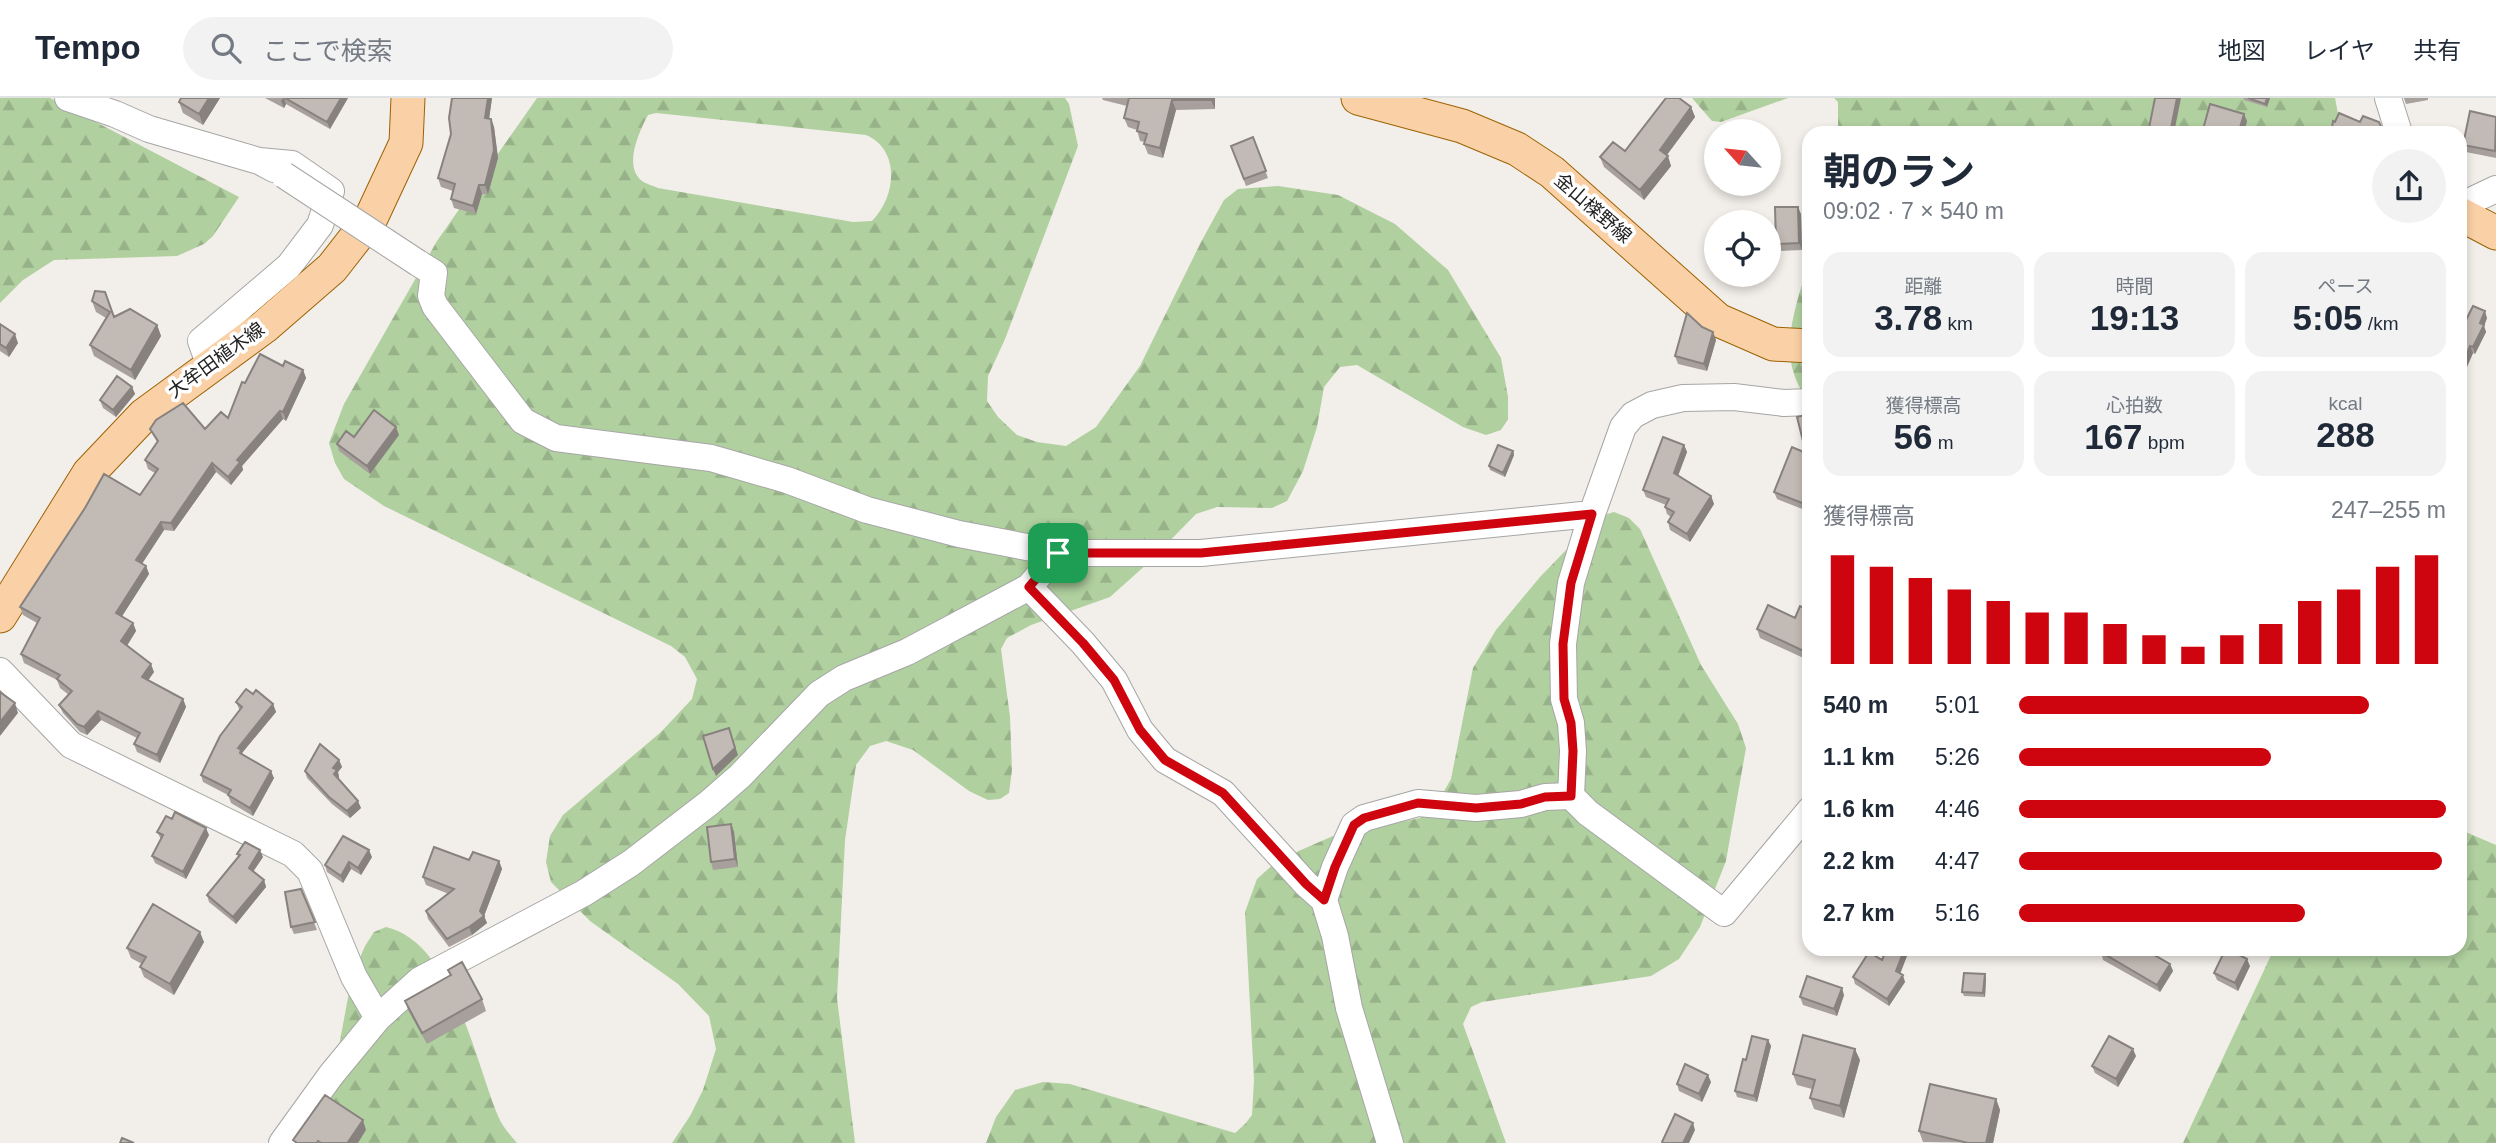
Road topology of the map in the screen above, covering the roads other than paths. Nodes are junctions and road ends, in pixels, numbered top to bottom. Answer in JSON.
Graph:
{"nodes":[{"id":1,"x":68,"y":98,"type":"edge"},
{"id":2,"x":408,"y":98,"type":"edge"},
{"id":3,"x":1358,"y":98,"type":"edge"},
{"id":4,"x":2388,"y":98,"type":"edge"},
{"id":5,"x":2397,"y":126,"type":"edge"},
{"id":6,"x":259,"y":161,"type":"junction"},
{"id":7,"x":2496,"y":189,"type":"edge"},
{"id":8,"x":2467,"y":203,"type":"edge"},
{"id":9,"x":2467,"y":218,"type":"edge"},
{"id":10,"x":2496,"y":233,"type":"edge"},
{"id":11,"x":1802,"y":347,"type":"edge"},
{"id":12,"x":210,"y":366,"type":"junction"},
{"id":13,"x":1802,"y":402,"type":"edge"},
{"id":14,"x":1592,"y":514,"type":"junction"},
{"id":15,"x":1058,"y":553,"type":"junction"},
{"id":16,"x":1029,"y":587,"type":"junction"},
{"id":17,"x":0,"y":616,"type":"edge"},
{"id":18,"x":0,"y":671,"type":"edge"},
{"id":19,"x":1571,"y":796,"type":"junction"},
{"id":20,"x":1802,"y":820,"type":"edge"},
{"id":21,"x":1324,"y":900,"type":"junction"},
{"id":22,"x":378,"y":1018,"type":"junction"},
{"id":23,"x":282,"y":1143,"type":"edge"},
{"id":24,"x":1390,"y":1143,"type":"edge"}],
"edges":[{"from":1,"to":6,"type":"street"},
{"from":2,"to":12,"type":"main road","name":"大牟田植木線"},
{"from":3,"to":11,"type":"main road","name":"金山檪野線"},
{"from":4,"to":5,"type":"street"},
{"from":6,"to":12,"type":"street"},
{"from":6,"to":15,"type":"street","bridge":true},
{"from":7,"to":8,"type":"street"},
{"from":9,"to":10,"type":"main road"},
{"from":12,"to":17,"type":"main road","name":"大牟田植木線"},
{"from":13,"to":14,"type":"street"},
{"from":14,"to":15,"type":"street"},
{"from":14,"to":19,"type":"street"},
{"from":15,"to":16,"type":"street"},
{"from":16,"to":21,"type":"street"},
{"from":16,"to":22,"type":"street"},
{"from":18,"to":22,"type":"street"},
{"from":19,"to":20,"type":"street"},
{"from":19,"to":21,"type":"street"},
{"from":21,"to":24,"type":"street"},
{"from":22,"to":23,"type":"street"}]}
